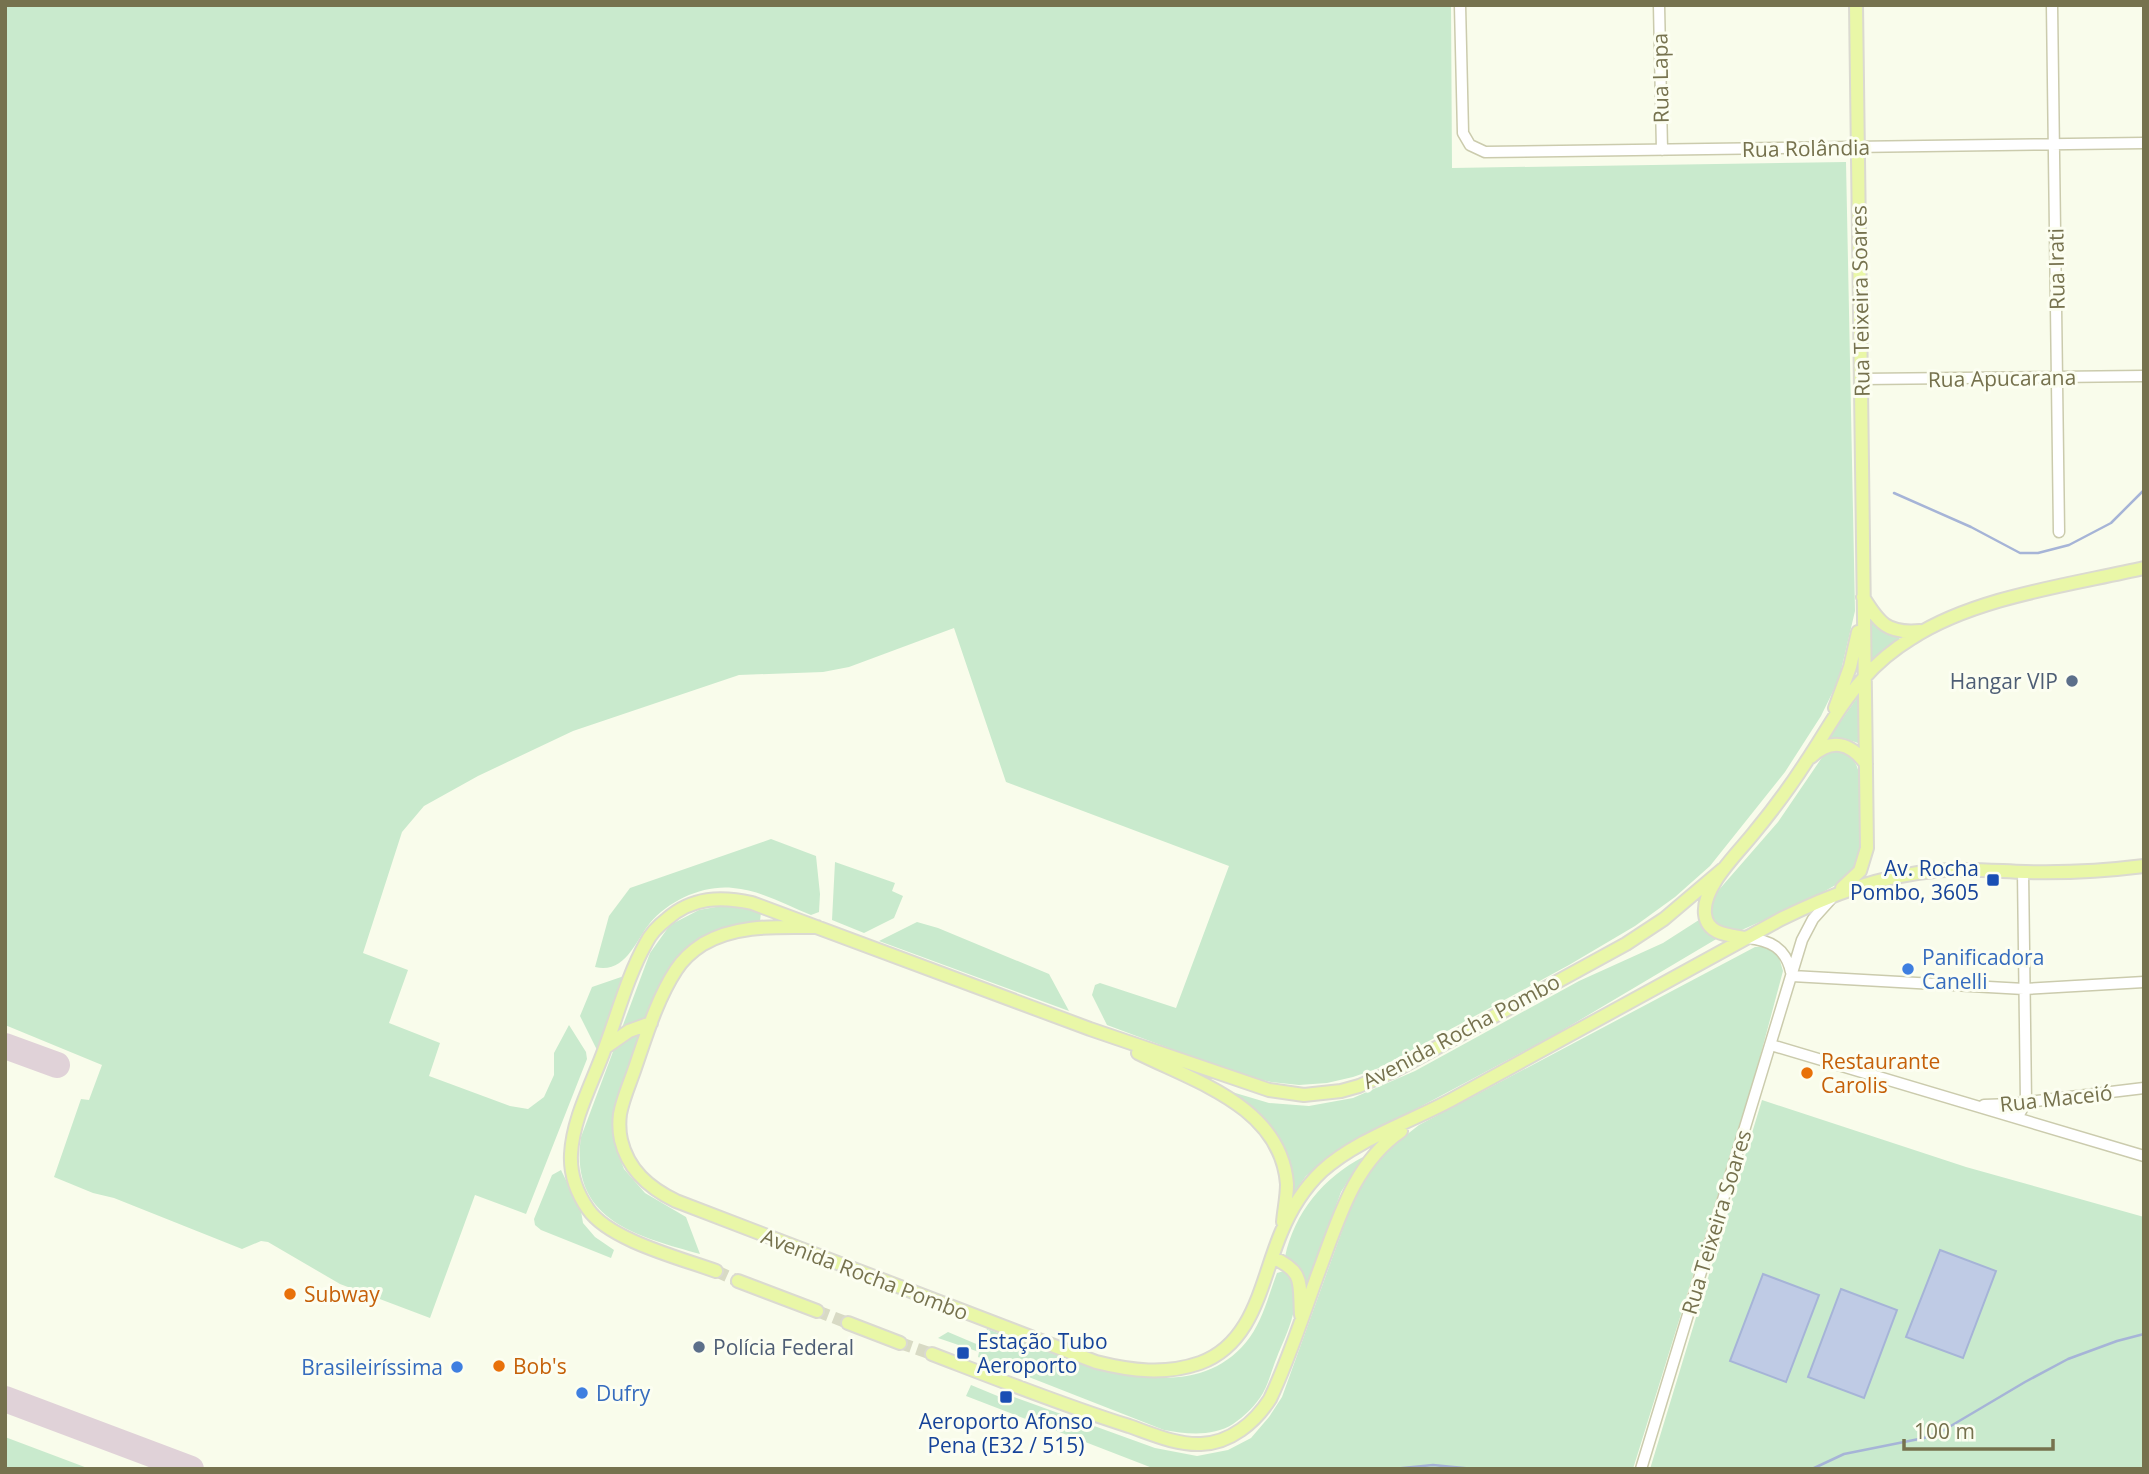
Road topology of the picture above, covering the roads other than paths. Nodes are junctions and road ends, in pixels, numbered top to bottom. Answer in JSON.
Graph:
{"nodes":[{"id":1,"x":1460,"y":5,"type":"edge"},
{"id":2,"x":1659,"y":5,"type":"edge"},
{"id":3,"x":1856,"y":5,"type":"edge"},
{"id":4,"x":2052,"y":5,"type":"edge"},
{"id":5,"x":2144,"y":143,"type":"edge"},
{"id":6,"x":2054,"y":145,"type":"junction"},
{"id":7,"x":1858,"y":147,"type":"junction"},
{"id":8,"x":1662,"y":150,"type":"junction"},
{"id":9,"x":2144,"y":376,"type":"edge"},
{"id":10,"x":2057,"y":377,"type":"junction"},
{"id":11,"x":1861,"y":379,"type":"junction"},
{"id":12,"x":2059,"y":532,"type":"dead end"},
{"id":13,"x":2144,"y":568,"type":"edge"},
{"id":14,"x":1863,"y":597,"type":"junction"},
{"id":15,"x":1924,"y":630,"type":"junction"},
{"id":16,"x":1864,"y":678,"type":"junction"},
{"id":17,"x":1827,"y":726,"type":"junction"},
{"id":18,"x":1808,"y":759,"type":"junction"},
{"id":19,"x":1866,"y":764,"type":"junction"},
{"id":20,"x":2144,"y":866,"type":"edge"},
{"id":21,"x":1723,"y":869,"type":"junction"},
{"id":22,"x":2023,"y":872,"type":"junction"},
{"id":23,"x":1836,"y":894,"type":"junction"},
{"id":24,"x":817,"y":927,"type":"junction"},
{"id":25,"x":1747,"y":938,"type":"junction"},
{"id":26,"x":1792,"y":976,"type":"junction"},
{"id":27,"x":2144,"y":982,"type":"edge"},
{"id":28,"x":2024,"y":989,"type":"junction"},
{"id":29,"x":652,"y":1023,"type":"junction"},
{"id":30,"x":1090,"y":1029,"type":"junction"},
{"id":31,"x":1771,"y":1045,"type":"junction"},
{"id":32,"x":605,"y":1048,"type":"junction"},
{"id":33,"x":2144,"y":1088,"type":"edge"},
{"id":34,"x":2026,"y":1102,"type":"junction"},
{"id":35,"x":1967,"y":1104,"type":"junction"},
{"id":36,"x":2012,"y":1104,"type":"junction"},
{"id":37,"x":1427,"y":1113,"type":"junction"},
{"id":38,"x":2014,"y":1117,"type":"junction"},
{"id":39,"x":2144,"y":1156,"type":"edge"},
{"id":40,"x":1281,"y":1233,"type":"junction"},
{"id":41,"x":1272,"y":1258,"type":"junction"},
{"id":42,"x":716,"y":1271,"type":"tunnel mouth"},
{"id":43,"x":738,"y":1281,"type":"tunnel mouth"},
{"id":44,"x":817,"y":1311,"type":"tunnel mouth"},
{"id":45,"x":1302,"y":1318,"type":"junction"},
{"id":46,"x":848,"y":1323,"type":"tunnel mouth"},
{"id":47,"x":900,"y":1342,"type":"tunnel mouth"},
{"id":48,"x":932,"y":1354,"type":"tunnel mouth"},
{"id":49,"x":1641,"y":1469,"type":"edge"}],
"edges":[{"from":1,"to":8,"type":"street","name":"Rua Rolândia"},
{"from":2,"to":8,"type":"street","name":"Rua Lapa"},
{"from":3,"to":7,"type":"main road","name":"Rua Teixeira Soares"},
{"from":4,"to":6,"type":"street","name":"Rua Irati"},
{"from":5,"to":6,"type":"street","name":"Rua Rolândia"},
{"from":6,"to":7,"type":"street","name":"Rua Rolândia"},
{"from":6,"to":10,"type":"street","name":"Rua Irati"},
{"from":7,"to":8,"type":"street","name":"Rua Rolândia"},
{"from":7,"to":11,"type":"main road","name":"Rua Teixeira Soares"},
{"from":9,"to":10,"type":"street","name":"Rua Apucarana"},
{"from":10,"to":11,"type":"street","name":"Rua Apucarana"},
{"from":10,"to":12,"type":"street","name":"Rua Irati"},
{"from":11,"to":14,"type":"main road","name":"Rua Teixeira Soares"},
{"from":13,"to":15,"type":"main road"},
{"from":14,"to":15,"type":"main road"},
{"from":14,"to":16,"type":"main road","name":"Rua Teixeira Soares"},
{"from":14,"to":17,"type":"main road","name":"Rua Teixeira Soares"},
{"from":15,"to":16,"type":"main road"},
{"from":16,"to":17,"type":"main road"},
{"from":16,"to":19,"type":"main road","name":"Rua Teixeira Soares"},
{"from":17,"to":18,"type":"main road"},
{"from":18,"to":19,"type":"main road"},
{"from":18,"to":21,"type":"main road"},
{"from":19,"to":23,"type":"main road","name":"Rua Teixeira Soares"},
{"from":20,"to":22,"type":"main road"},
{"from":21,"to":25,"type":"main road"},
{"from":21,"to":30,"type":"main road","name":"Avenida Rocha Pombo"},
{"from":22,"to":23,"type":"main road"},
{"from":22,"to":28,"type":"street"},
{"from":23,"to":25,"type":"main road","name":"Avenida Rocha Pombo"},
{"from":23,"to":26,"type":"street","name":"Rua Teixeira Soares"},
{"from":24,"to":29,"type":"main road","name":"Avenida Rocha Pombo"},
{"from":24,"to":30,"type":"main road","name":"Avenida Rocha Pombo"},
{"from":24,"to":32,"type":"main road","name":"Avenida Rocha Pombo"},
{"from":25,"to":26,"type":"street"},
{"from":25,"to":37,"type":"main road","name":"Avenida Rocha Pombo"},
{"from":26,"to":28,"type":"street"},
{"from":26,"to":31,"type":"street","name":"Rua Teixeira Soares"},
{"from":27,"to":28,"type":"street"},
{"from":28,"to":34,"type":"street"},
{"from":29,"to":32,"type":"main road"},
{"from":29,"to":41,"type":"main road","name":"Avenida Rocha Pombo"},
{"from":30,"to":40,"type":"main road"},
{"from":31,"to":35,"type":"street"},
{"from":31,"to":49,"type":"street","name":"Rua Teixeira Soares"},
{"from":32,"to":42,"type":"main road","name":"Avenida Rocha Pombo"},
{"from":33,"to":34,"type":"street","name":"Rua Maceió"},
{"from":34,"to":36,"type":"street","name":"Rua Maceió"},
{"from":34,"to":38,"type":"street"},
{"from":35,"to":36,"type":"street","name":"Rua Maceió"},
{"from":35,"to":38,"type":"street"},
{"from":36,"to":38,"type":"street"},
{"from":37,"to":40,"type":"main road","name":"Avenida Rocha Pombo"},
{"from":37,"to":45,"type":"main road","name":"Avenida Rocha Pombo"},
{"from":38,"to":39,"type":"street"},
{"from":40,"to":41,"type":"main road","name":"Avenida Rocha Pombo"},
{"from":41,"to":45,"type":"main road"},
{"from":43,"to":44,"type":"main road"},
{"from":45,"to":48,"type":"main road","name":"Avenida Rocha Pombo"},
{"from":46,"to":47,"type":"main road"}]}
